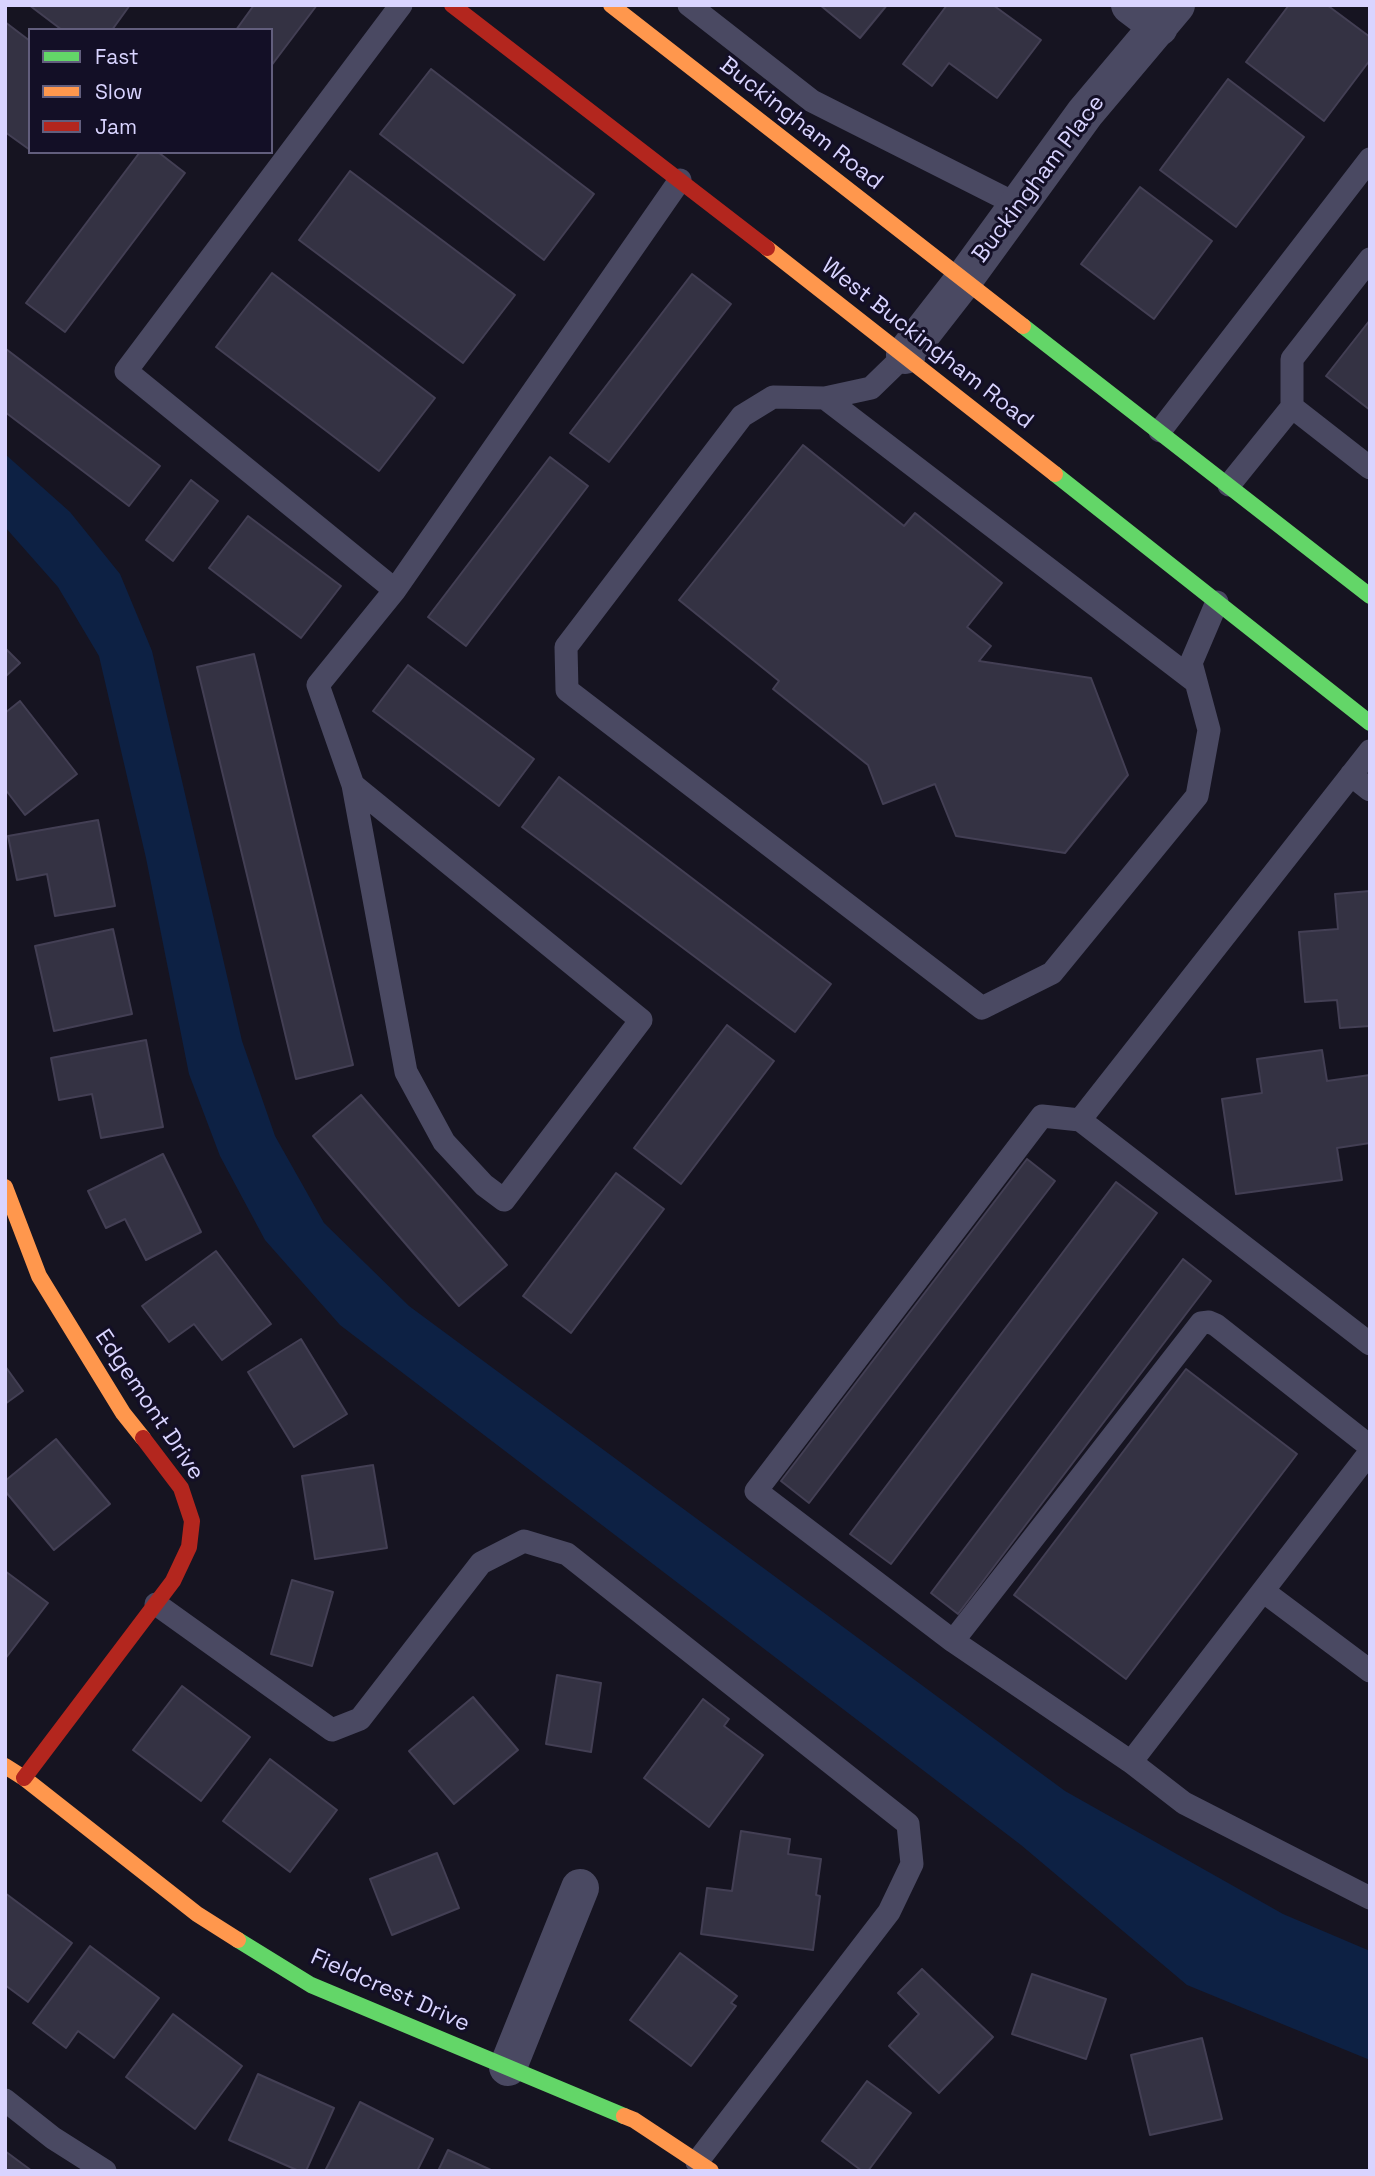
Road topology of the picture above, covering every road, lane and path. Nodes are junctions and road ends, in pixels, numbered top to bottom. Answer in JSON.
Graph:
{"nodes":[{"id":1,"x":401,"y":5,"type":"edge"},
{"id":2,"x":452,"y":5,"type":"edge"},
{"id":3,"x":611,"y":5,"type":"edge"},
{"id":4,"x":689,"y":5,"type":"edge"},
{"id":5,"x":1155,"y":13,"type":"edge"},
{"id":6,"x":1370,"y":159,"type":"edge"},
{"id":7,"x":680,"y":180,"type":"junction"},
{"id":8,"x":1018,"y":205,"type":"junction"},
{"id":9,"x":1370,"y":260,"type":"edge"},
{"id":10,"x":965,"y":278,"type":"junction"},
{"id":11,"x":905,"y":355,"type":"junction"},
{"id":12,"x":825,"y":398,"type":"junction"},
{"id":13,"x":1292,"y":407,"type":"junction"},
{"id":14,"x":1160,"y":431,"type":"junction"},
{"id":15,"x":1370,"y":468,"type":"edge"},
{"id":16,"x":1229,"y":485,"type":"junction"},
{"id":17,"x":395,"y":590,"type":"junction"},
{"id":18,"x":1370,"y":596,"type":"edge"},
{"id":19,"x":1217,"y":602,"type":"junction"},
{"id":20,"x":1196,"y":682,"type":"junction"},
{"id":21,"x":1370,"y":723,"type":"edge"},
{"id":22,"x":1370,"y":751,"type":"edge"},
{"id":23,"x":1351,"y":775,"type":"junction"},
{"id":24,"x":353,"y":785,"type":"junction"},
{"id":25,"x":1370,"y":790,"type":"edge"},
{"id":26,"x":1080,"y":1120,"type":"junction"},
{"id":27,"x":5,"y":1187,"type":"edge"},
{"id":28,"x":1370,"y":1344,"type":"edge"},
{"id":29,"x":1263,"y":1591,"type":"junction"},
{"id":30,"x":156,"y":1604,"type":"junction"},
{"id":31,"x":953,"y":1641,"type":"junction"},
{"id":32,"x":1370,"y":1671,"type":"edge"},
{"id":33,"x":1131,"y":1762,"type":"junction"},
{"id":34,"x":5,"y":1766,"type":"edge"},
{"id":35,"x":24,"y":1778,"type":"junction"},
{"id":36,"x":580,"y":1888,"type":"dead end"},
{"id":37,"x":1370,"y":1898,"type":"edge"},
{"id":38,"x":508,"y":2067,"type":"junction"},
{"id":39,"x":5,"y":2100,"type":"edge"},
{"id":40,"x":704,"y":2166,"type":"edge"},
{"id":41,"x":105,"y":2171,"type":"edge"}],
"edges":[{"from":1,"to":17,"type":"lane"},
{"from":2,"to":7,"type":"main road","name":"West Buckingham Road"},
{"from":3,"to":10,"type":"main road","name":"Buckingham Road"},
{"from":4,"to":8,"type":"lane"},
{"from":5,"to":8,"type":"street","name":"Buckingham Place"},
{"from":6,"to":14,"type":"lane"},
{"from":7,"to":11,"type":"main road","name":"West Buckingham Road"},
{"from":7,"to":17,"type":"lane"},
{"from":8,"to":10,"type":"street","name":"Buckingham Place"},
{"from":9,"to":13,"type":"lane"},
{"from":10,"to":11,"type":"street","name":"Buckingham Place"},
{"from":10,"to":14,"type":"main road"},
{"from":11,"to":12,"type":"lane"},
{"from":11,"to":19,"type":"main road","name":"West Buckingham Road"},
{"from":12,"to":20,"type":"lane"},
{"from":12,"to":20,"type":"lane"},
{"from":13,"to":15,"type":"lane"},
{"from":13,"to":16,"type":"lane"},
{"from":14,"to":16,"type":"main road"},
{"from":16,"to":18,"type":"main road"},
{"from":17,"to":24,"type":"lane"},
{"from":19,"to":20,"type":"lane"},
{"from":19,"to":21,"type":"main road","name":"West Buckingham Road"},
{"from":22,"to":23,"type":"lane"},
{"from":23,"to":25,"type":"lane"},
{"from":23,"to":26,"type":"lane"},
{"from":24,"to":24,"type":"lane"},
{"from":26,"to":28,"type":"lane"},
{"from":26,"to":31,"type":"lane"},
{"from":27,"to":30,"type":"main road","name":"Edgemont Drive"},
{"from":29,"to":31,"type":"lane"},
{"from":29,"to":32,"type":"lane"},
{"from":29,"to":33,"type":"lane"},
{"from":30,"to":35,"type":"main road","name":"Edgemont Drive"},
{"from":30,"to":40,"type":"lane"},
{"from":31,"to":33,"type":"lane"},
{"from":33,"to":37,"type":"lane"},
{"from":34,"to":35,"type":"main road","name":"Fieldcrest Drive"},
{"from":35,"to":38,"type":"main road","name":"Fieldcrest Drive"},
{"from":36,"to":38,"type":"street"},
{"from":38,"to":40,"type":"main road","name":"Fieldcrest Drive"},
{"from":39,"to":41,"type":"lane"}]}
